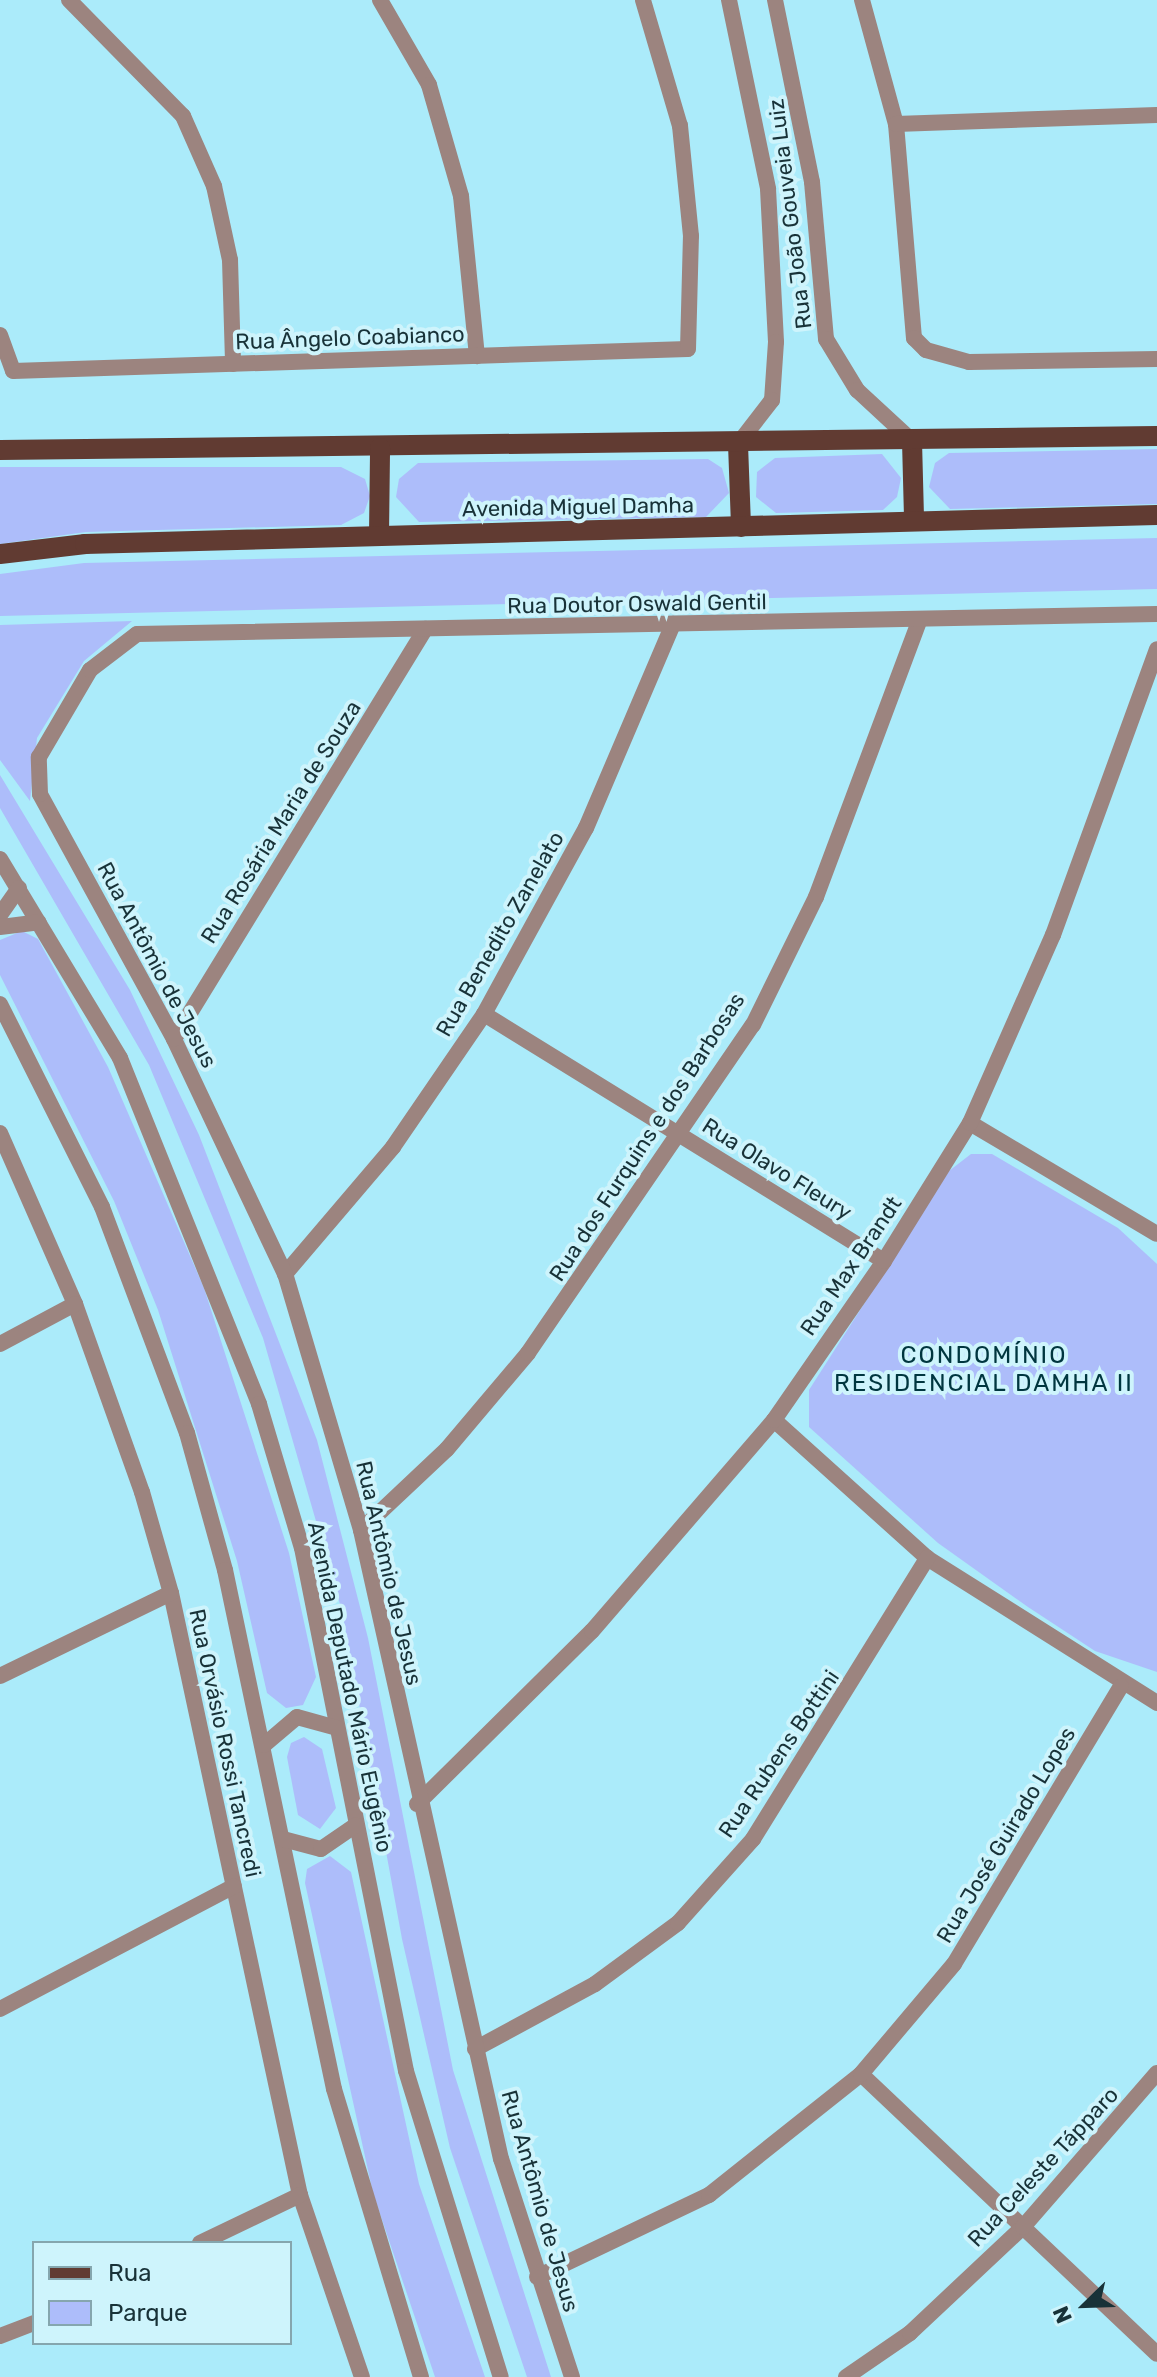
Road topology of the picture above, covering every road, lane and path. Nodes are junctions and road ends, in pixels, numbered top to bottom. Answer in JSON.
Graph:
{"nodes":[{"id":1,"x":69,"y":0,"type":"edge"},
{"id":2,"x":380,"y":0,"type":"edge"},
{"id":3,"x":643,"y":0,"type":"edge"},
{"id":4,"x":729,"y":0,"type":"edge"},
{"id":5,"x":775,"y":0,"type":"edge"},
{"id":6,"x":862,"y":0,"type":"edge"},
{"id":7,"x":1157,"y":115,"type":"edge"},
{"id":8,"x":896,"y":124,"type":"junction"},
{"id":9,"x":0,"y":335,"type":"edge"},
{"id":10,"x":477,"y":356,"type":"junction"},
{"id":11,"x":1157,"y":359,"type":"edge"},
{"id":12,"x":233,"y":364,"type":"junction"},
{"id":13,"x":1157,"y":436,"type":"edge"},
{"id":14,"x":912,"y":441,"type":"junction"},
{"id":15,"x":738,"y":444,"type":"junction"},
{"id":16,"x":380,"y":448,"type":"junction"},
{"id":17,"x":0,"y":450,"type":"edge"},
{"id":18,"x":1157,"y":515,"type":"edge"},
{"id":19,"x":914,"y":520,"type":"junction"},
{"id":20,"x":741,"y":527,"type":"junction"},
{"id":21,"x":379,"y":535,"type":"junction"},
{"id":22,"x":0,"y":554,"type":"edge"},
{"id":23,"x":1157,"y":614,"type":"edge"},
{"id":24,"x":673,"y":624,"type":"junction"},
{"id":25,"x":918,"y":624,"type":"junction"},
{"id":26,"x":425,"y":629,"type":"junction"},
{"id":27,"x":1157,"y":649,"type":"edge"},
{"id":28,"x":36,"y":774,"type":"joint"},
{"id":29,"x":0,"y":859,"type":"edge"},
{"id":30,"x":19,"y":888,"type":"junction"},
{"id":31,"x":0,"y":915,"type":"edge"},
{"id":32,"x":39,"y":922,"type":"junction"},
{"id":33,"x":0,"y":927,"type":"edge"},
{"id":34,"x":0,"y":1004,"type":"edge"},
{"id":35,"x":484,"y":1014,"type":"junction"},
{"id":36,"x":174,"y":1039,"type":"junction"},
{"id":37,"x":970,"y":1123,"type":"junction"},
{"id":38,"x":0,"y":1133,"type":"edge"},
{"id":39,"x":677,"y":1133,"type":"junction"},
{"id":40,"x":1157,"y":1234,"type":"edge"},
{"id":41,"x":884,"y":1261,"type":"junction"},
{"id":42,"x":285,"y":1274,"type":"junction"},
{"id":43,"x":75,"y":1304,"type":"junction"},
{"id":44,"x":0,"y":1344,"type":"edge"},
{"id":45,"x":774,"y":1420,"type":"junction"},
{"id":46,"x":361,"y":1530,"type":"junction"},
{"id":47,"x":927,"y":1558,"type":"junction"},
{"id":48,"x":171,"y":1593,"type":"junction"},
{"id":49,"x":0,"y":1676,"type":"edge"},
{"id":50,"x":1121,"y":1686,"type":"junction"},
{"id":51,"x":1157,"y":1703,"type":"edge"},
{"id":52,"x":337,"y":1728,"type":"junction"},
{"id":53,"x":264,"y":1745,"type":"junction"},
{"id":54,"x":417,"y":1804,"type":"junction"},
{"id":55,"x":356,"y":1825,"type":"junction"},
{"id":56,"x":283,"y":1839,"type":"junction"},
{"id":57,"x":234,"y":1886,"type":"junction"},
{"id":58,"x":0,"y":2009,"type":"edge"},
{"id":59,"x":475,"y":2049,"type":"junction"},
{"id":60,"x":1157,"y":2073,"type":"edge"},
{"id":61,"x":861,"y":2074,"type":"junction"},
{"id":62,"x":300,"y":2195,"type":"junction"},
{"id":63,"x":1023,"y":2227,"type":"junction"},
{"id":64,"x":204,"y":2241,"type":"edge"},
{"id":65,"x":537,"y":2277,"type":"junction"},
{"id":66,"x":32,"y":2324,"type":"edge"},
{"id":67,"x":0,"y":2336,"type":"edge"},
{"id":68,"x":1157,"y":2354,"type":"edge"},
{"id":69,"x":362,"y":2377,"type":"edge"},
{"id":70,"x":421,"y":2377,"type":"edge"},
{"id":71,"x":501,"y":2377,"type":"edge"},
{"id":72,"x":572,"y":2377,"type":"edge"},
{"id":73,"x":846,"y":2377,"type":"edge"}],
"edges":[{"from":1,"to":12,"type":"street"},
{"from":2,"to":10,"type":"street"},
{"from":3,"to":10,"type":"street","name":"Rua Ângelo Coabianco"},
{"from":4,"to":15,"type":"street","name":"Rua João Gouveia Luiz"},
{"from":5,"to":14,"type":"street","name":"Rua João Gouveia Luiz"},
{"from":6,"to":8,"type":"street"},
{"from":7,"to":8,"type":"street"},
{"from":8,"to":11,"type":"street"},
{"from":9,"to":12,"type":"street","name":"Rua Ângelo Coabianco"},
{"from":10,"to":12,"type":"street","name":"Rua Ângelo Coabianco"},
{"from":13,"to":14,"type":"main road"},
{"from":14,"to":15,"type":"main road"},
{"from":14,"to":19,"type":"main road"},
{"from":15,"to":16,"type":"main road"},
{"from":15,"to":20,"type":"main road"},
{"from":16,"to":17,"type":"main road"},
{"from":16,"to":21,"type":"main road"},
{"from":18,"to":19,"type":"main road","name":"Avenida Miguel Damha"},
{"from":19,"to":20,"type":"main road","name":"Avenida Miguel Damha"},
{"from":20,"to":21,"type":"main road","name":"Avenida Miguel Damha"},
{"from":21,"to":22,"type":"main road","name":"Avenida Miguel Damha"},
{"from":23,"to":25,"type":"street","name":"Rua Doutor Oswald Gentil"},
{"from":24,"to":25,"type":"street","name":"Rua Doutor Oswald Gentil"},
{"from":24,"to":26,"type":"street","name":"Rua Doutor Oswald Gentil"},
{"from":24,"to":35,"type":"street","name":"Rua Benedito Zanelato"},
{"from":25,"to":39,"type":"street","name":"Rua dos Furquins e dos Barbosas"},
{"from":26,"to":28,"type":"street","name":"Rua Doutor Oswald Gentil"},
{"from":26,"to":36,"type":"street","name":"Rua Rosária Maria de Souza"},
{"from":27,"to":37,"type":"street","name":"Rua Max Brandt"},
{"from":28,"to":36,"type":"street","name":"Rua Antômio de Jesus"},
{"from":29,"to":30,"type":"street","name":"Avenida Deputado Mário Eugênio"},
{"from":30,"to":31,"type":"street"},
{"from":30,"to":32,"type":"street","name":"Avenida Deputado Mário Eugênio"},
{"from":32,"to":33,"type":"street"},
{"from":32,"to":52,"type":"street","name":"Avenida Deputado Mário Eugênio"},
{"from":34,"to":53,"type":"street"},
{"from":35,"to":39,"type":"street","name":"Rua Olavo Fleury"},
{"from":35,"to":42,"type":"street","name":"Rua Benedito Zanelato"},
{"from":36,"to":42,"type":"street","name":"Rua Antômio de Jesus"},
{"from":37,"to":40,"type":"street"},
{"from":37,"to":41,"type":"street","name":"Rua Max Brandt"},
{"from":38,"to":43,"type":"street","name":"Rua Orvásio Rossi Tancredi"},
{"from":39,"to":41,"type":"street","name":"Rua Olavo Fleury"},
{"from":39,"to":46,"type":"street","name":"Rua dos Furquins e dos Barbosas"},
{"from":41,"to":45,"type":"street","name":"Rua Max Brandt"},
{"from":42,"to":46,"type":"street","name":"Rua Antômio de Jesus"},
{"from":43,"to":44,"type":"street"},
{"from":43,"to":48,"type":"street","name":"Rua Orvásio Rossi Tancredi"},
{"from":45,"to":47,"type":"street"},
{"from":45,"to":54,"type":"street","name":"Rua Max Brandt"},
{"from":46,"to":54,"type":"street","name":"Rua Antômio de Jesus"},
{"from":47,"to":50,"type":"street"},
{"from":47,"to":59,"type":"street","name":"Rua Rubens Bottini"},
{"from":48,"to":49,"type":"street"},
{"from":48,"to":57,"type":"street","name":"Rua Orvásio Rossi Tancredi"},
{"from":50,"to":51,"type":"street"},
{"from":50,"to":61,"type":"street","name":"Rua José Guirado Lopes"},
{"from":52,"to":53,"type":"street"},
{"from":52,"to":55,"type":"street","name":"Avenida Deputado Mário Eugênio"},
{"from":53,"to":56,"type":"street"},
{"from":54,"to":59,"type":"street","name":"Rua Antômio de Jesus"},
{"from":55,"to":56,"type":"street"},
{"from":55,"to":71,"type":"street","name":"Avenida Deputado Mário Eugênio"},
{"from":56,"to":70,"type":"street"},
{"from":57,"to":58,"type":"street"},
{"from":57,"to":62,"type":"street","name":"Rua Orvásio Rossi Tancredi"},
{"from":59,"to":65,"type":"street","name":"Rua Antômio de Jesus"},
{"from":60,"to":63,"type":"street","name":"Rua Celeste Tápparo"},
{"from":61,"to":63,"type":"street"},
{"from":61,"to":65,"type":"street","name":"Rua José Guirado Lopes"},
{"from":62,"to":64,"type":"street"},
{"from":62,"to":69,"type":"street","name":"Rua Orvásio Rossi Tancredi"},
{"from":63,"to":68,"type":"street"},
{"from":63,"to":73,"type":"street","name":"Rua Celeste Tápparo"},
{"from":65,"to":72,"type":"street","name":"Rua Antômio de Jesus"},
{"from":66,"to":67,"type":"street"}]}
